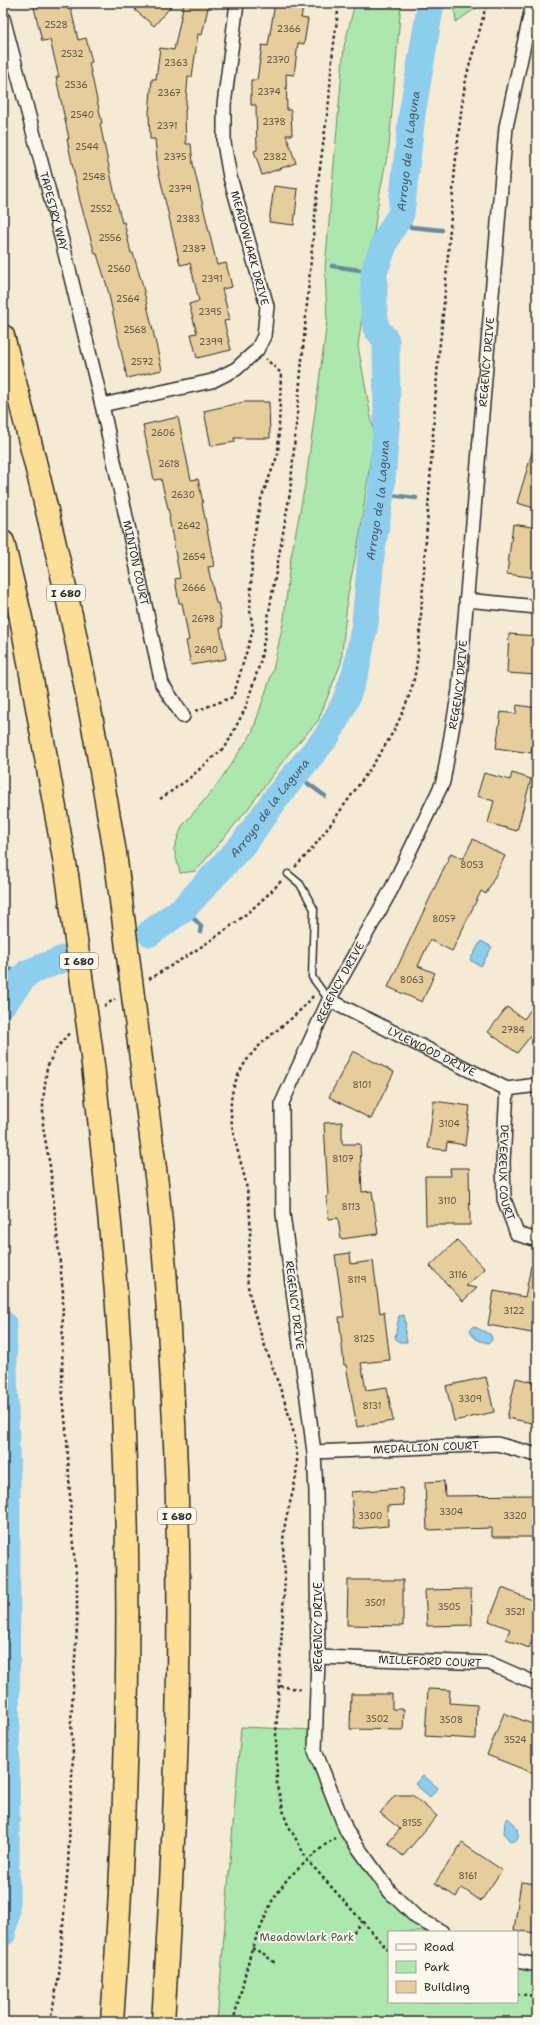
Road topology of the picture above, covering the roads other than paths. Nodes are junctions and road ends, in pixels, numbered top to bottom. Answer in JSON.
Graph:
{"nodes":[{"id":1,"x":237,"y":3,"type":"edge"},
{"id":2,"x":533,"y":3,"type":"edge"},
{"id":3,"x":3,"y":18,"type":"edge"},
{"id":4,"x":3,"y":336,"type":"edge"},
{"id":5,"x":102,"y":405,"type":"junction"},
{"id":6,"x":3,"y":542,"type":"edge"},
{"id":7,"x":3,"y":564,"type":"edge"},
{"id":8,"x":466,"y":600,"type":"junction"},
{"id":9,"x":537,"y":606,"type":"edge"},
{"id":10,"x":20,"y":618,"type":"junction"},
{"id":11,"x":182,"y":716,"type":"road end"},
{"id":12,"x":288,"y":874,"type":"road end"},
{"id":13,"x":329,"y":1000,"type":"junction"},
{"id":14,"x":537,"y":1085,"type":"edge"},
{"id":15,"x":507,"y":1089,"type":"junction"},
{"id":16,"x":537,"y":1240,"type":"edge"},
{"id":17,"x":314,"y":1452,"type":"junction"},
{"id":18,"x":537,"y":1455,"type":"edge"},
{"id":19,"x":318,"y":1657,"type":"junction"},
{"id":20,"x":537,"y":1684,"type":"edge"},
{"id":21,"x":440,"y":1931,"type":"edge"},
{"id":22,"x":518,"y":1961,"type":"edge"},
{"id":23,"x":537,"y":1965,"type":"edge"},
{"id":24,"x":112,"y":2022,"type":"edge"},
{"id":25,"x":163,"y":2022,"type":"edge"}],
"edges":[{"from":1,"to":5,"type":"street","name":"MEADOWLARK DRIVE"},
{"from":2,"to":8,"type":"street","name":"REGENCY DRIVE"},
{"from":3,"to":5,"type":"street","name":"TAPESTRY WAY"},
{"from":4,"to":25,"type":"highway","number":"I 680","bridge":true},
{"from":5,"to":11,"type":"street","name":"MINTON COURT"},
{"from":6,"to":10,"type":"highway","number":"I 680"},
{"from":7,"to":10,"type":"highway"},
{"from":8,"to":9,"type":"street"},
{"from":8,"to":13,"type":"street","name":"REGENCY DRIVE"},
{"from":10,"to":24,"type":"highway","number":"I 680","bridge":true},
{"from":12,"to":13,"type":"lane"},
{"from":13,"to":15,"type":"street","name":"LYLEWOOD DRIVE"},
{"from":13,"to":17,"type":"street","name":"REGENCY DRIVE"},
{"from":14,"to":15,"type":"street"},
{"from":15,"to":16,"type":"street","name":"DEVEREUX COURT"},
{"from":17,"to":18,"type":"street","name":"MEDALLION COURT"},
{"from":17,"to":19,"type":"street","name":"REGENCY DRIVE"},
{"from":19,"to":20,"type":"street","name":"MILLEFORD COURT"},
{"from":19,"to":21,"type":"street","name":"REGENCY DRIVE"},
{"from":22,"to":23,"type":"street"}]}
